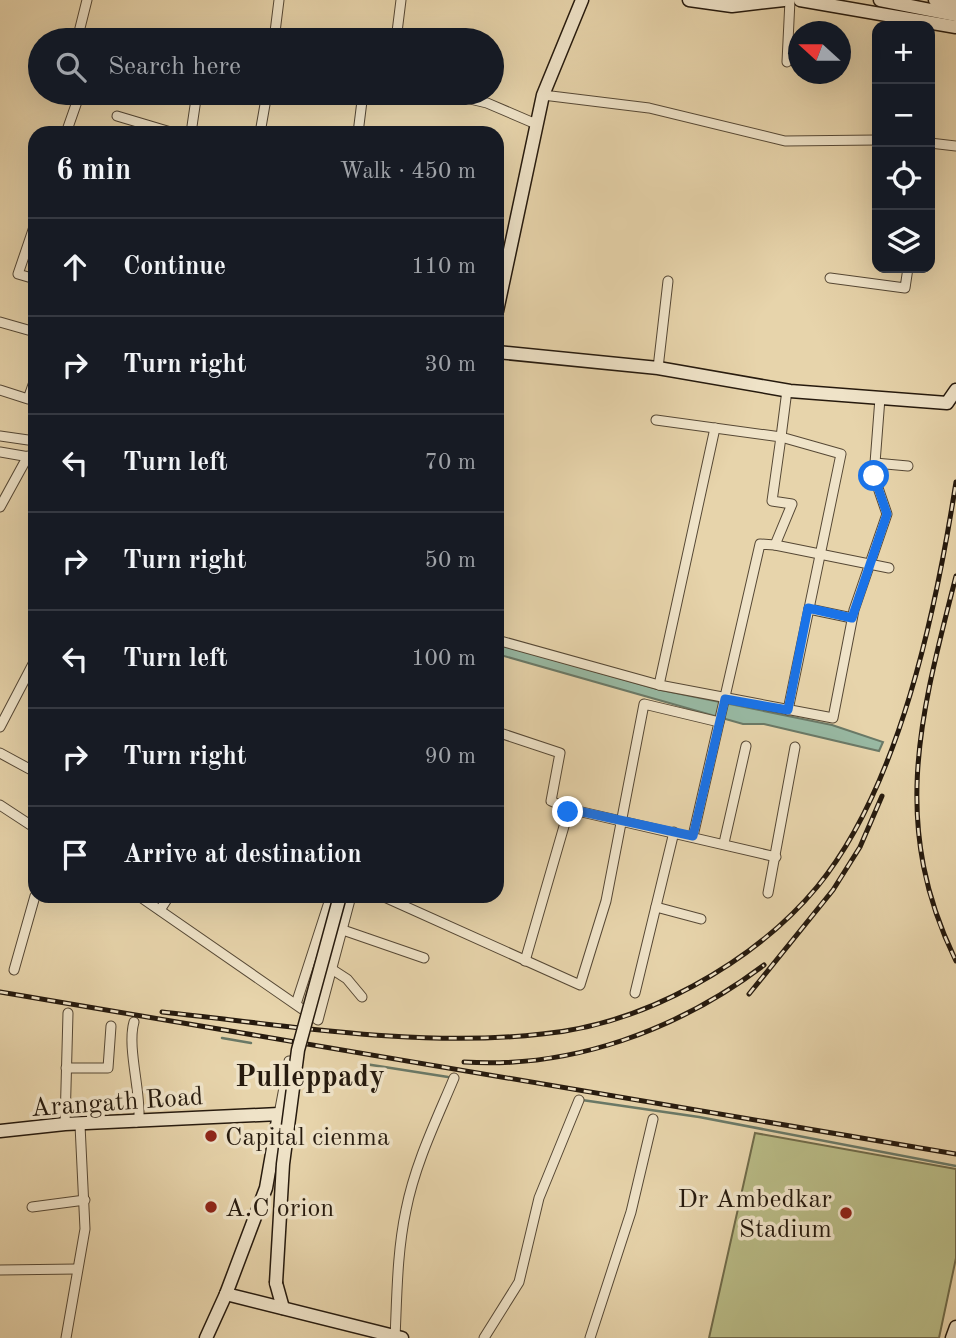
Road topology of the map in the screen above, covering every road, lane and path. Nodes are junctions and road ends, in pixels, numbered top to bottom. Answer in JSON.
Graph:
{"nodes":[{"id":1,"x":88,"y":0,"type":"edge"},
{"id":2,"x":279,"y":0,"type":"edge"},
{"id":3,"x":401,"y":0,"type":"edge"},
{"id":4,"x":582,"y":0,"type":"edge"},
{"id":5,"x":689,"y":0,"type":"edge"},
{"id":6,"x":784,"y":0,"type":"edge"},
{"id":7,"x":790,"y":0,"type":"edge"},
{"id":8,"x":800,"y":0,"type":"edge"},
{"id":9,"x":880,"y":0,"type":"edge"},
{"id":10,"x":935,"y":0,"type":"edge"},
{"id":11,"x":819,"y":1,"type":"edge"},
{"id":12,"x":956,"y":4,"type":"edge"},
{"id":13,"x":956,"y":15,"type":"edge"},
{"id":14,"x":789,"y":21,"type":"edge"},
{"id":15,"x":956,"y":27,"type":"edge"},
{"id":16,"x":80,"y":28,"type":"edge"},
{"id":17,"x":276,"y":28,"type":"edge"},
{"id":18,"x":398,"y":28,"type":"edge"},
{"id":19,"x":544,"y":95,"type":"junction"},
{"id":20,"x":76,"y":105,"type":"edge"},
{"id":21,"x":195,"y":105,"type":"edge"},
{"id":22,"x":265,"y":105,"type":"edge"},
{"id":23,"x":362,"y":105,"type":"edge"},
{"id":24,"x":491,"y":105,"type":"edge"},
{"id":25,"x":117,"y":116,"type":"dead end"},
{"id":26,"x":536,"y":124,"type":"junction"},
{"id":27,"x":68,"y":126,"type":"edge"},
{"id":28,"x":140,"y":126,"type":"edge"},
{"id":29,"x":192,"y":126,"type":"edge"},
{"id":30,"x":261,"y":126,"type":"edge"},
{"id":31,"x":359,"y":126,"type":"edge"},
{"id":32,"x":872,"y":140,"type":"edge"},
{"id":33,"x":935,"y":144,"type":"edge"},
{"id":34,"x":956,"y":146,"type":"edge"},
{"id":35,"x":28,"y":245,"type":"edge"},
{"id":36,"x":504,"y":248,"type":"edge"},
{"id":37,"x":907,"y":273,"type":"edge"},
{"id":38,"x":28,"y":277,"type":"edge"},
{"id":39,"x":830,"y":278,"type":"dead end"},
{"id":40,"x":668,"y":281,"type":"dead end"},
{"id":41,"x":0,"y":322,"type":"edge"},
{"id":42,"x":28,"y":330,"type":"edge"},
{"id":43,"x":504,"y":353,"type":"edge"},
{"id":44,"x":658,"y":368,"type":"junction"},
{"id":45,"x":0,"y":390,"type":"edge"},
{"id":46,"x":787,"y":390,"type":"junction"},
{"id":47,"x":956,"y":390,"type":"edge"},
{"id":48,"x":880,"y":398,"type":"junction"},
{"id":49,"x":28,"y":399,"type":"edge"},
{"id":50,"x":656,"y":420,"type":"dead end"},
{"id":51,"x":715,"y":428,"type":"junction"},
{"id":52,"x":0,"y":436,"type":"edge"},
{"id":53,"x":781,"y":437,"type":"junction"},
{"id":54,"x":28,"y":440,"type":"edge"},
{"id":55,"x":0,"y":452,"type":"edge"},
{"id":56,"x":28,"y":456,"type":"edge"},
{"id":57,"x":28,"y":463,"type":"edge"},
{"id":58,"x":875,"y":463,"type":"junction"},
{"id":59,"x":908,"y":466,"type":"dead end"},
{"id":60,"x":0,"y":507,"type":"edge"},
{"id":61,"x":775,"y":545,"type":"junction"},
{"id":62,"x":818,"y":552,"type":"junction"},
{"id":63,"x":869,"y":566,"type":"junction"},
{"id":64,"x":889,"y":568,"type":"dead end"},
{"id":65,"x":808,"y":608,"type":"junction"},
{"id":66,"x":852,"y":618,"type":"junction"},
{"id":67,"x":504,"y":642,"type":"edge"},
{"id":68,"x":28,"y":673,"type":"edge"},
{"id":69,"x":659,"y":685,"type":"junction"},
{"id":70,"x":725,"y":701,"type":"junction"},
{"id":71,"x":788,"y":710,"type":"junction"},
{"id":72,"x":720,"y":721,"type":"junction"},
{"id":73,"x":0,"y":727,"type":"edge"},
{"id":74,"x":504,"y":734,"type":"edge"},
{"id":75,"x":746,"y":746,"type":"dead end"},
{"id":76,"x":795,"y":747,"type":"dead end"},
{"id":77,"x":0,"y":752,"type":"edge"},
{"id":78,"x":28,"y":768,"type":"edge"},
{"id":79,"x":0,"y":805,"type":"edge"},
{"id":80,"x":569,"y":809,"type":"junction"},
{"id":81,"x":622,"y":820,"type":"junction"},
{"id":82,"x":28,"y":823,"type":"edge"},
{"id":83,"x":674,"y":832,"type":"junction"},
{"id":84,"x":693,"y":836,"type":"junction"},
{"id":85,"x":724,"y":843,"type":"junction"},
{"id":86,"x":776,"y":857,"type":"junction"},
{"id":87,"x":768,"y":893,"type":"dead end"},
{"id":88,"x":33,"y":903,"type":"edge"},
{"id":89,"x":150,"y":903,"type":"edge"},
{"id":90,"x":164,"y":903,"type":"edge"},
{"id":91,"x":329,"y":903,"type":"edge"},
{"id":92,"x":338,"y":903,"type":"edge"},
{"id":93,"x":349,"y":903,"type":"edge"},
{"id":94,"x":398,"y":903,"type":"edge"},
{"id":95,"x":656,"y":907,"type":"junction"},
{"id":96,"x":160,"y":910,"type":"junction"},
{"id":97,"x":701,"y":919,"type":"dead end"},
{"id":98,"x":340,"y":929,"type":"junction"},
{"id":99,"x":424,"y":958,"type":"dead end"},
{"id":100,"x":526,"y":961,"type":"junction"},
{"id":101,"x":330,"y":968,"type":"junction"},
{"id":102,"x":14,"y":970,"type":"dead end"},
{"id":103,"x":635,"y":993,"type":"dead end"},
{"id":104,"x":362,"y":996,"type":"dead end"},
{"id":105,"x":296,"y":1004,"type":"junction"},
{"id":106,"x":68,"y":1013,"type":"dead end"},
{"id":107,"x":134,"y":1022,"type":"dead end"},
{"id":108,"x":111,"y":1026,"type":"dead end"},
{"id":109,"x":289,"y":1061,"type":"dead end"},
{"id":110,"x":66,"y":1068,"type":"junction"},
{"id":111,"x":454,"y":1078,"type":"dead end"},
{"id":112,"x":579,"y":1100,"type":"dead end"},
{"id":113,"x":279,"y":1114,"type":"junction"},
{"id":114,"x":653,"y":1119,"type":"dead end"},
{"id":115,"x":136,"y":1122,"type":"junction"},
{"id":116,"x":65,"y":1124,"type":"junction"},
{"id":117,"x":80,"y":1125,"type":"junction"},
{"id":118,"x":0,"y":1131,"type":"edge"},
{"id":119,"x":85,"y":1200,"type":"junction"},
{"id":120,"x":32,"y":1207,"type":"dead end"},
{"id":121,"x":77,"y":1269,"type":"junction"},
{"id":122,"x":0,"y":1270,"type":"edge"},
{"id":123,"x":276,"y":1283,"type":"junction"},
{"id":124,"x":226,"y":1294,"type":"junction"},
{"id":125,"x":268,"y":1304,"type":"junction"},
{"id":126,"x":283,"y":1308,"type":"junction"},
{"id":127,"x":956,"y":1327,"type":"edge"},
{"id":128,"x":66,"y":1338,"type":"edge"},
{"id":129,"x":206,"y":1338,"type":"edge"},
{"id":130,"x":397,"y":1338,"type":"edge"},
{"id":131,"x":484,"y":1338,"type":"edge"},
{"id":132,"x":590,"y":1338,"type":"edge"},
{"id":133,"x":952,"y":1338,"type":"edge"}],
"edges":[{"from":1,"to":16,"type":"street"},
{"from":2,"to":17,"type":"street"},
{"from":3,"to":18,"type":"street"},
{"from":4,"to":19,"type":"street"},
{"from":5,"to":6,"type":"street"},
{"from":7,"to":14,"type":"street"},
{"from":8,"to":11,"type":"street"},
{"from":9,"to":13,"type":"street"},
{"from":10,"to":12,"type":"street"},
{"from":11,"to":15,"type":"street"},
{"from":19,"to":26,"type":"street"},
{"from":19,"to":32,"type":"street"},
{"from":20,"to":27,"type":"street"},
{"from":21,"to":29,"type":"street"},
{"from":22,"to":30,"type":"street"},
{"from":23,"to":31,"type":"street"},
{"from":24,"to":26,"type":"street"},
{"from":25,"to":28,"type":"street"},
{"from":26,"to":36,"type":"street"},
{"from":33,"to":34,"type":"street"},
{"from":35,"to":38,"type":"street"},
{"from":37,"to":39,"type":"street"},
{"from":40,"to":44,"type":"street"},
{"from":41,"to":42,"type":"street"},
{"from":43,"to":44,"type":"street"},
{"from":44,"to":46,"type":"street"},
{"from":45,"to":49,"type":"street"},
{"from":46,"to":48,"type":"street"},
{"from":46,"to":53,"type":"street"},
{"from":47,"to":48,"type":"street"},
{"from":48,"to":58,"type":"street"},
{"from":50,"to":51,"type":"street"},
{"from":51,"to":53,"type":"street"},
{"from":51,"to":69,"type":"street"},
{"from":52,"to":54,"type":"street"},
{"from":53,"to":61,"type":"street"},
{"from":53,"to":62,"type":"street"},
{"from":55,"to":56,"type":"street"},
{"from":57,"to":60,"type":"street"},
{"from":58,"to":59,"type":"street"},
{"from":58,"to":63,"type":"street"},
{"from":61,"to":62,"type":"street"},
{"from":61,"to":70,"type":"street"},
{"from":62,"to":63,"type":"street"},
{"from":62,"to":65,"type":"street"},
{"from":63,"to":64,"type":"street"},
{"from":63,"to":66,"type":"street"},
{"from":65,"to":66,"type":"street"},
{"from":65,"to":71,"type":"street"},
{"from":66,"to":71,"type":"street"},
{"from":67,"to":69,"type":"street"},
{"from":68,"to":73,"type":"street"},
{"from":69,"to":70,"type":"street"},
{"from":70,"to":71,"type":"street"},
{"from":70,"to":72,"type":"street"},
{"from":72,"to":81,"type":"street"},
{"from":72,"to":84,"type":"street"},
{"from":74,"to":80,"type":"street"},
{"from":75,"to":85,"type":"street"},
{"from":76,"to":86,"type":"street"},
{"from":77,"to":78,"type":"street"},
{"from":79,"to":82,"type":"street"},
{"from":80,"to":81,"type":"street"},
{"from":80,"to":100,"type":"street"},
{"from":81,"to":83,"type":"street"},
{"from":81,"to":100,"type":"street"},
{"from":83,"to":84,"type":"street"},
{"from":83,"to":95,"type":"street"},
{"from":84,"to":85,"type":"street"},
{"from":85,"to":86,"type":"street"},
{"from":86,"to":87,"type":"street"},
{"from":88,"to":102,"type":"street"},
{"from":89,"to":96,"type":"street"},
{"from":90,"to":96,"type":"street"},
{"from":91,"to":105,"type":"street"},
{"from":92,"to":123,"type":"street","bridge":true},
{"from":93,"to":98,"type":"street"},
{"from":94,"to":100,"type":"street"},
{"from":95,"to":97,"type":"street"},
{"from":95,"to":103,"type":"street"},
{"from":96,"to":105,"type":"street"},
{"from":98,"to":99,"type":"street"},
{"from":98,"to":101,"type":"street"},
{"from":101,"to":104,"type":"street"},
{"from":101,"to":105,"type":"street"},
{"from":106,"to":110,"type":"street"},
{"from":107,"to":115,"type":"street"},
{"from":108,"to":110,"type":"street"},
{"from":109,"to":113,"type":"street"},
{"from":110,"to":116,"type":"street"},
{"from":111,"to":130,"type":"street"},
{"from":112,"to":131,"type":"street"},
{"from":113,"to":115,"type":"street","name":"Arangath Road"},
{"from":113,"to":124,"type":"street"},
{"from":114,"to":132,"type":"street"},
{"from":115,"to":117,"type":"street","name":"Arangath Road"},
{"from":116,"to":117,"type":"street","name":"Arangath Road"},
{"from":116,"to":118,"type":"street","name":"Arangath Road"},
{"from":117,"to":119,"type":"street"},
{"from":119,"to":120,"type":"street"},
{"from":119,"to":121,"type":"street"},
{"from":121,"to":122,"type":"street"},
{"from":121,"to":128,"type":"street"},
{"from":123,"to":125,"type":"street"},
{"from":123,"to":126,"type":"street"},
{"from":124,"to":125,"type":"street"},
{"from":124,"to":129,"type":"street"},
{"from":125,"to":126,"type":"street"},
{"from":126,"to":130,"type":"street"},
{"from":127,"to":133,"type":"street"}]}
